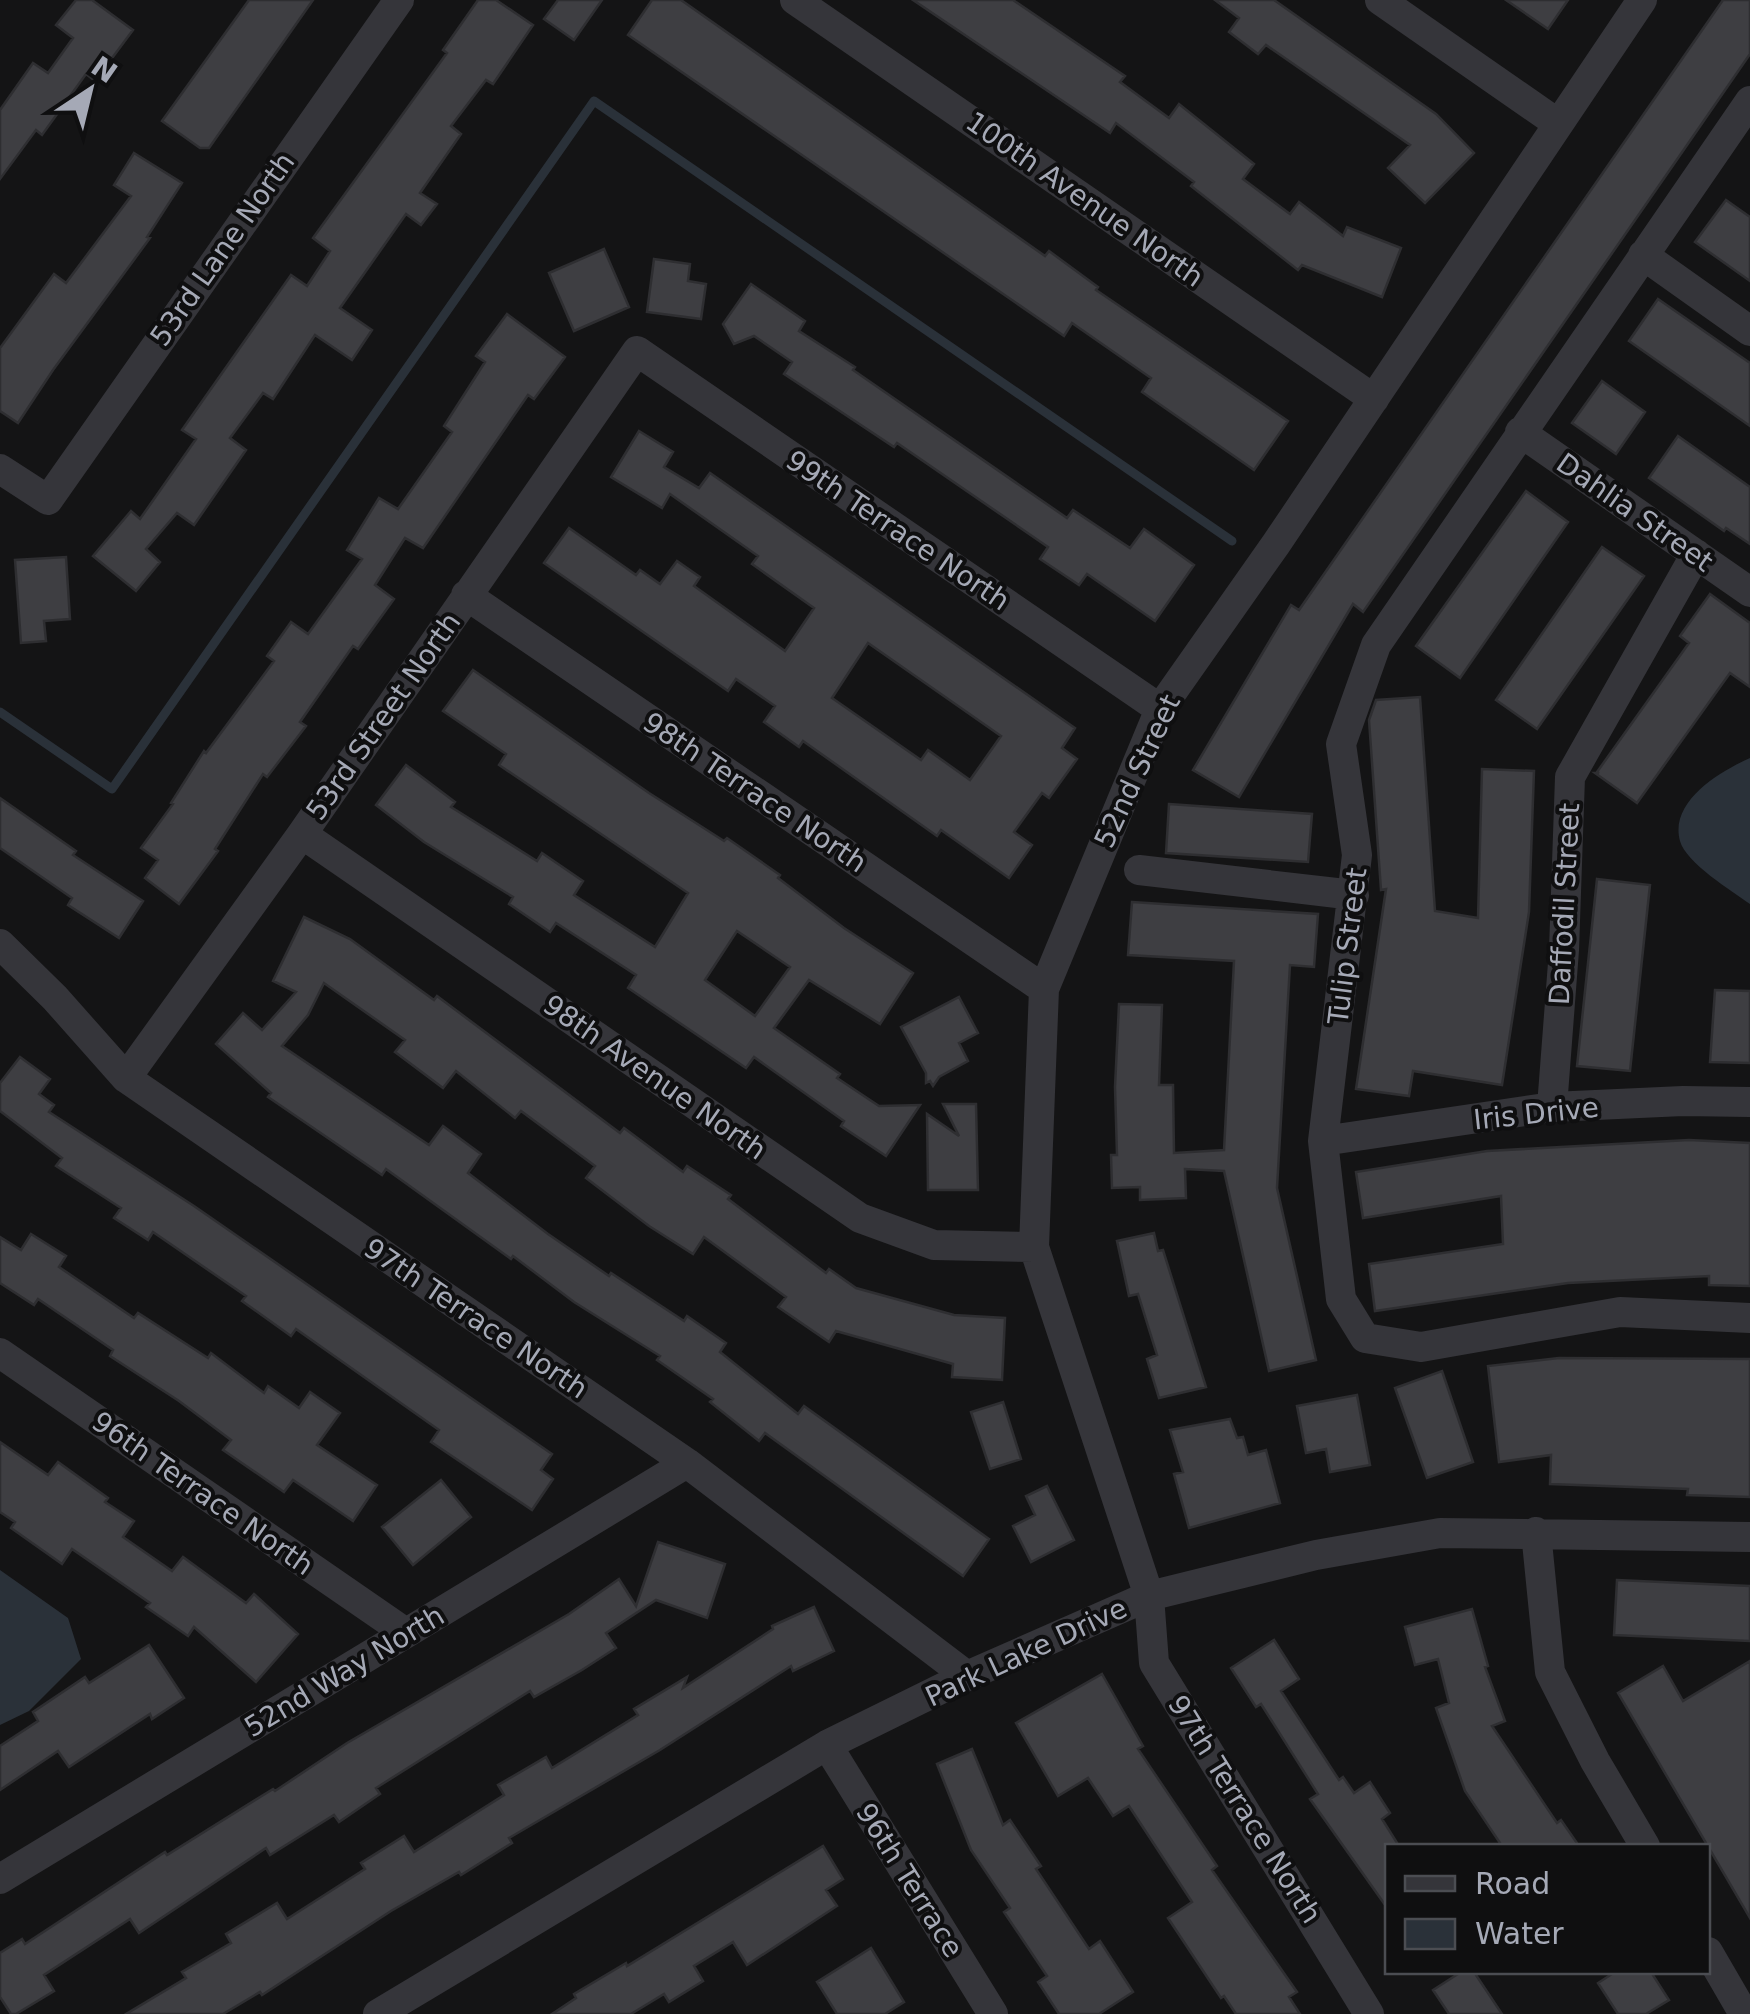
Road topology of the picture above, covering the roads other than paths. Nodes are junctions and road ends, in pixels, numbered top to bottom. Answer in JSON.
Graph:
{"nodes":[{"id":1,"x":399,"y":0,"type":"edge"},
{"id":2,"x":795,"y":0,"type":"edge"},
{"id":3,"x":1380,"y":0,"type":"edge"},
{"id":4,"x":1642,"y":0,"type":"edge"},
{"id":5,"x":1750,"y":101,"type":"edge"},
{"id":6,"x":1557,"y":123,"type":"junction"},
{"id":7,"x":1643,"y":255,"type":"junction"},
{"id":8,"x":1750,"y":331,"type":"edge"},
{"id":9,"x":638,"y":352,"type":"joint"},
{"id":10,"x":1374,"y":399,"type":"junction"},
{"id":11,"x":1520,"y":432,"type":"junction"},
{"id":12,"x":0,"y":469,"type":"edge"},
{"id":13,"x":1696,"y":554,"type":"junction"},
{"id":14,"x":1750,"y":592,"type":"edge"},
{"id":15,"x":466,"y":595,"type":"junction"},
{"id":16,"x":1160,"y":709,"type":"junction"},
{"id":17,"x":302,"y":834,"type":"junction"},
{"id":18,"x":1139,"y":870,"type":"dead end"},
{"id":19,"x":1354,"y":895,"type":"junction"},
{"id":20,"x":3,"y":951,"type":"edge"},
{"id":21,"x":1044,"y":989,"type":"junction"},
{"id":22,"x":126,"y":1078,"type":"junction"},
{"id":23,"x":1750,"y":1102,"type":"edge"},
{"id":24,"x":1552,"y":1107,"type":"junction"},
{"id":25,"x":1323,"y":1140,"type":"junction"},
{"id":26,"x":1034,"y":1248,"type":"junction"},
{"id":27,"x":1750,"y":1318,"type":"edge"},
{"id":28,"x":0,"y":1353,"type":"edge"},
{"id":29,"x":687,"y":1463,"type":"junction"},
{"id":30,"x":1536,"y":1532,"type":"junction"},
{"id":31,"x":1750,"y":1536,"type":"edge"},
{"id":32,"x":1148,"y":1596,"type":"junction"},
{"id":33,"x":406,"y":1633,"type":"junction"},
{"id":34,"x":967,"y":1676,"type":"junction"},
{"id":35,"x":827,"y":1745,"type":"junction"},
{"id":36,"x":1644,"y":1844,"type":"edge"},
{"id":37,"x":0,"y":1878,"type":"edge"},
{"id":38,"x":1710,"y":1955,"type":"edge"},
{"id":39,"x":378,"y":2014,"type":"edge"},
{"id":40,"x":993,"y":2014,"type":"edge"},
{"id":41,"x":1370,"y":2014,"type":"edge"},
{"id":42,"x":1744,"y":2014,"type":"edge"}],
"edges":[{"from":1,"to":12,"type":"street","name":"53rd Lane North"},
{"from":2,"to":10,"type":"street","name":"100th Avenue North"},
{"from":3,"to":6,"type":"street"},
{"from":4,"to":6,"type":"street","name":"52nd Street"},
{"from":5,"to":7,"type":"street","name":"Tulip Street"},
{"from":6,"to":10,"type":"street","name":"52nd Street"},
{"from":7,"to":8,"type":"street"},
{"from":7,"to":11,"type":"street","name":"Tulip Street"},
{"from":9,"to":15,"type":"street","name":"53rd Street North"},
{"from":9,"to":16,"type":"street","name":"99th Terrace North"},
{"from":10,"to":16,"type":"street","name":"52nd Street"},
{"from":11,"to":13,"type":"street","name":"Dahlia Street"},
{"from":11,"to":19,"type":"street","name":"Tulip Street"},
{"from":13,"to":14,"type":"street","name":"Dahlia Street"},
{"from":13,"to":24,"type":"street","name":"Daffodil Street"},
{"from":15,"to":17,"type":"street","name":"53rd Street North"},
{"from":15,"to":21,"type":"street","name":"98th Terrace North"},
{"from":16,"to":21,"type":"street","name":"52nd Street"},
{"from":17,"to":22,"type":"street","name":"53rd Street North"},
{"from":17,"to":26,"type":"street","name":"98th Avenue North"},
{"from":18,"to":19,"type":"street"},
{"from":19,"to":25,"type":"street","name":"Tulip Street"},
{"from":20,"to":22,"type":"street","name":"97th Terrace North"},
{"from":21,"to":26,"type":"street","name":"52nd Street"},
{"from":22,"to":29,"type":"street","name":"97th Terrace North"},
{"from":23,"to":24,"type":"street","name":"Iris Drive"},
{"from":24,"to":25,"type":"street","name":"Iris Drive"},
{"from":25,"to":27,"type":"street","name":"Tulip Street"},
{"from":26,"to":32,"type":"street","name":"52nd Street"},
{"from":28,"to":33,"type":"street","name":"96th Terrace North"},
{"from":29,"to":33,"type":"street","name":"52nd Way North"},
{"from":29,"to":34,"type":"street","name":"97th Terrace North"},
{"from":30,"to":31,"type":"street","name":"Park Lake Drive"},
{"from":30,"to":32,"type":"street","name":"Park Lake Drive"},
{"from":30,"to":36,"type":"street"},
{"from":32,"to":34,"type":"street","name":"Park Lake Drive"},
{"from":32,"to":41,"type":"street","name":"97th Terrace North"},
{"from":33,"to":37,"type":"street","name":"52nd Way North"},
{"from":34,"to":35,"type":"street","name":"Park Lake Drive"},
{"from":35,"to":39,"type":"street","name":"Park Lake Drive"},
{"from":35,"to":40,"type":"street","name":"96th Terrace"},
{"from":38,"to":42,"type":"street"}]}
